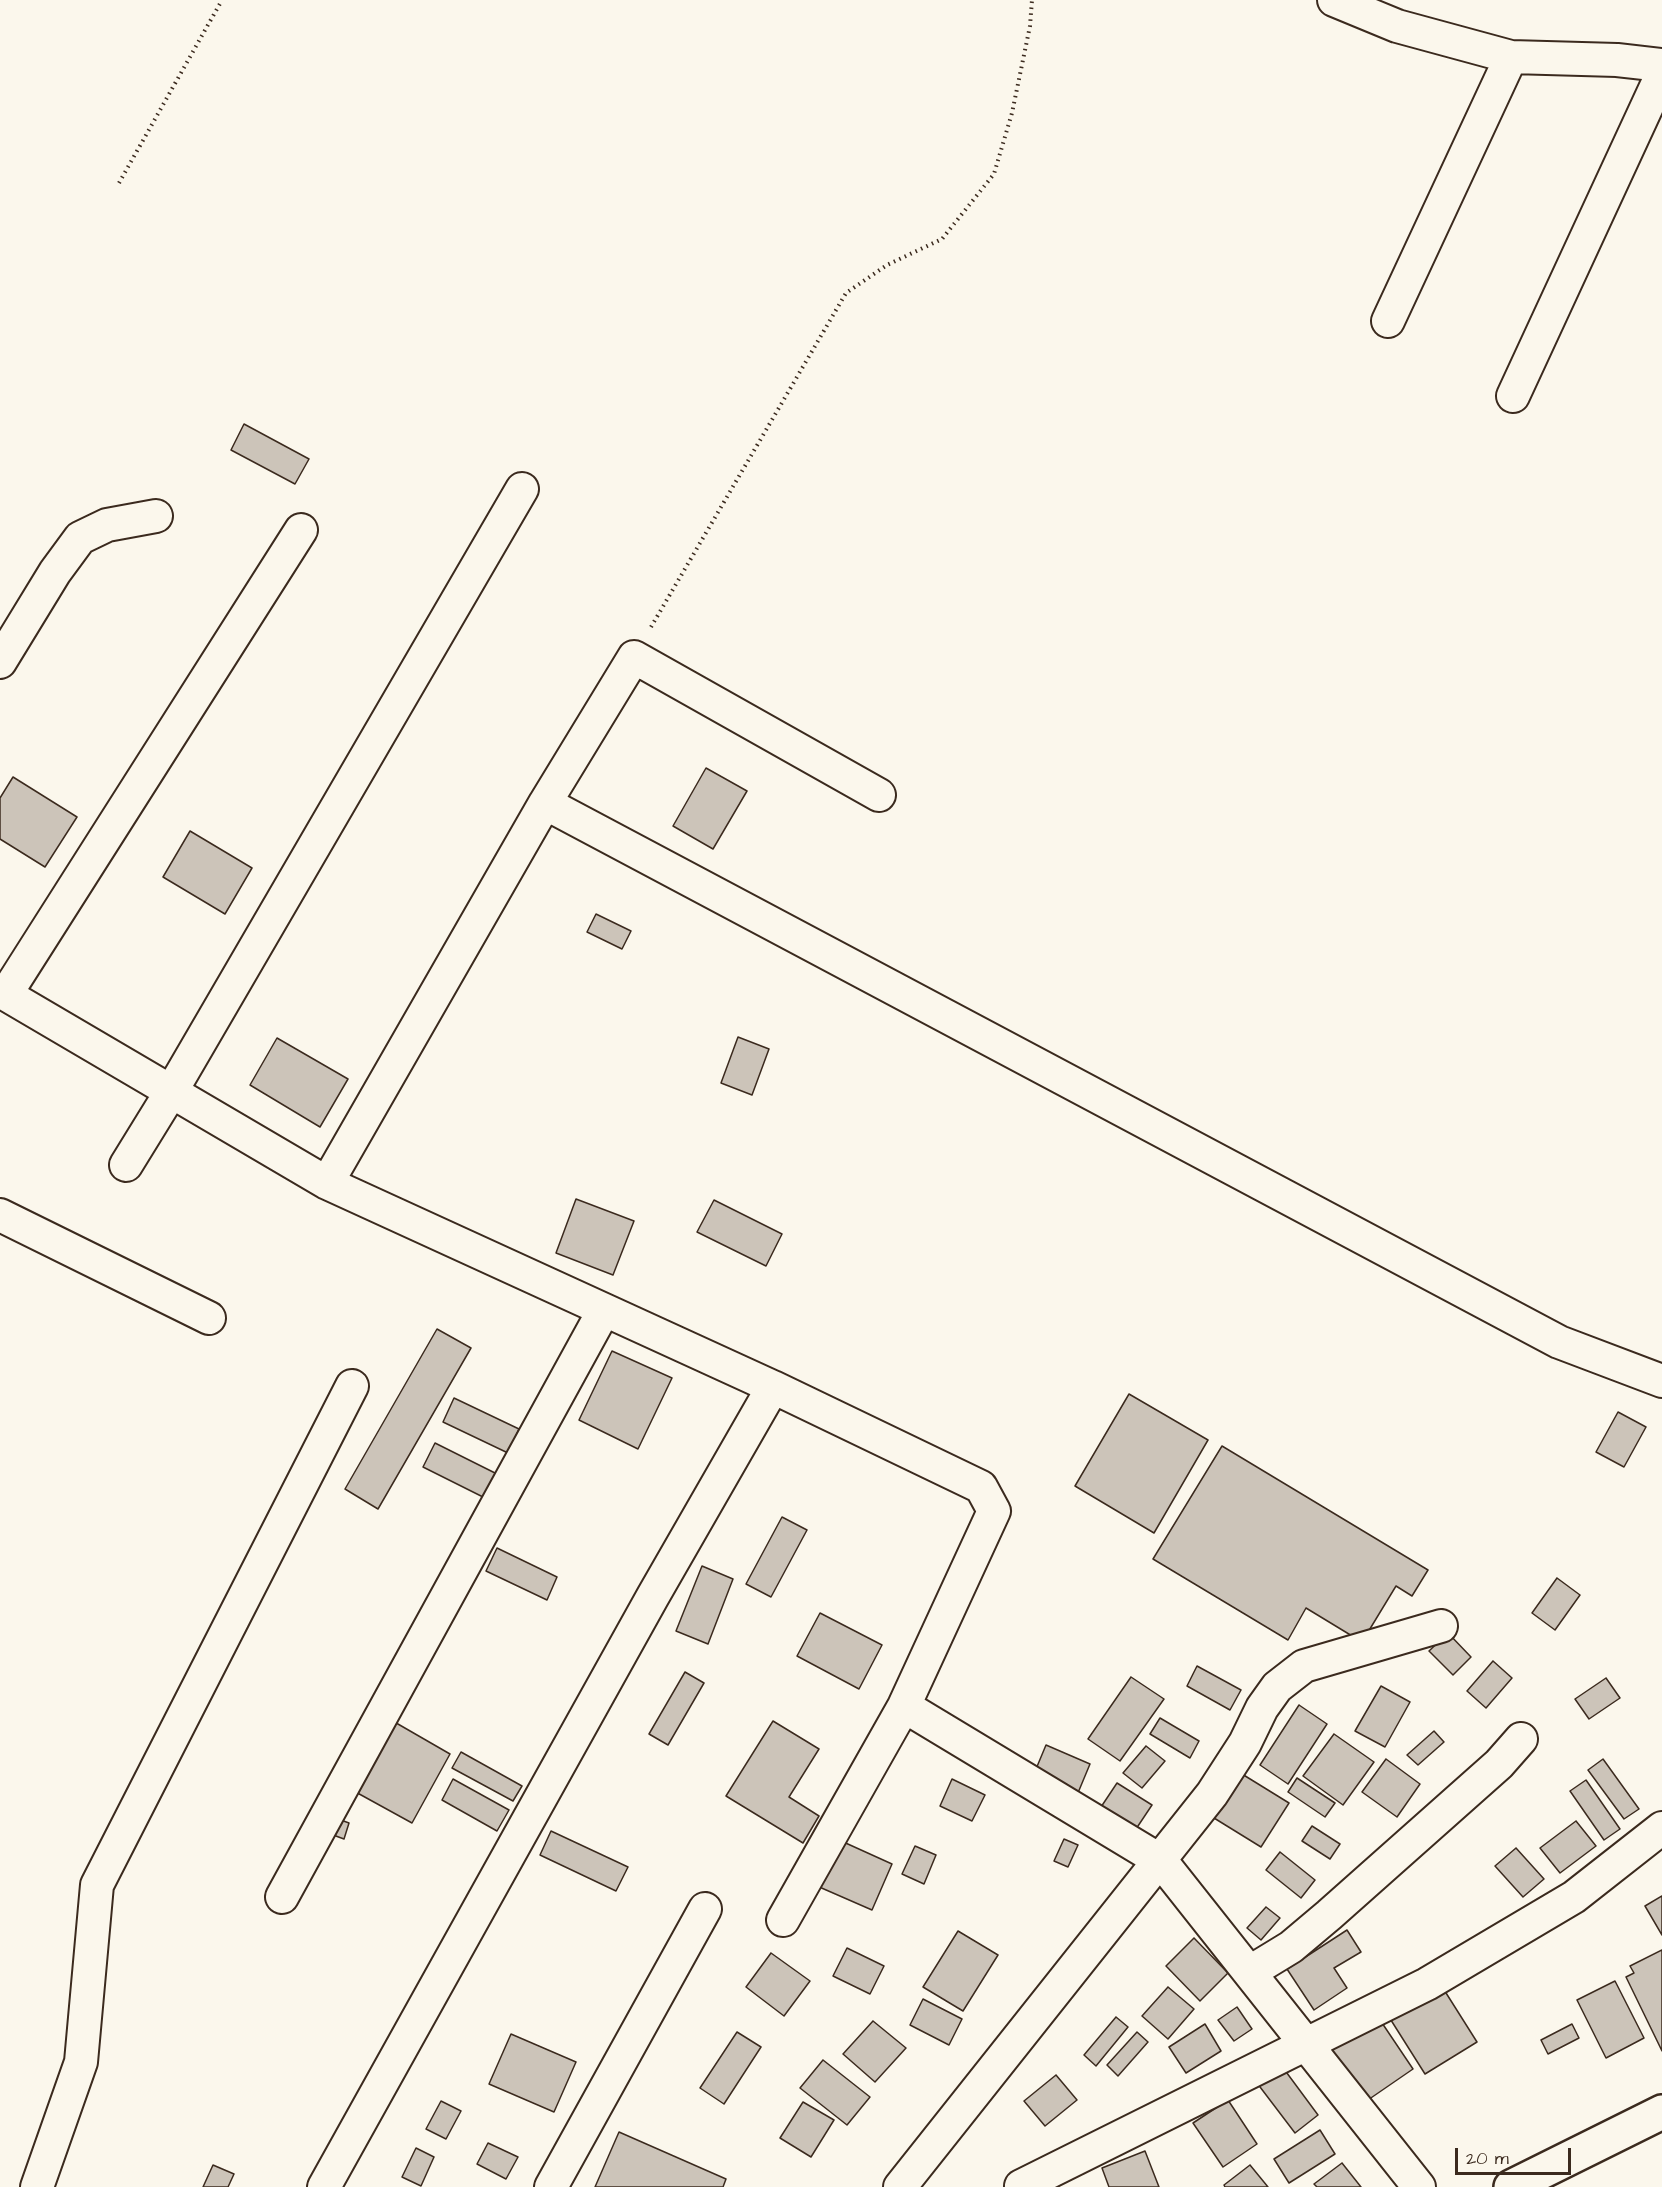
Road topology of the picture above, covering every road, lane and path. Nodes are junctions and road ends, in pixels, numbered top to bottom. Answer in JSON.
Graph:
{"nodes":[{"id":1,"x":222,"y":0,"type":"edge"},
{"id":2,"x":1032,"y":0,"type":"edge"},
{"id":3,"x":1334,"y":0,"type":"edge"},
{"id":4,"x":1511,"y":57,"type":"junction"},
{"id":5,"x":1662,"y":65,"type":"edge"},
{"id":6,"x":1662,"y":74,"type":"edge"},
{"id":7,"x":120,"y":183,"type":"dead end"},
{"id":8,"x":1388,"y":321,"type":"dead end"},
{"id":9,"x":1513,"y":396,"type":"dead end"},
{"id":10,"x":522,"y":489,"type":"dead end"},
{"id":11,"x":156,"y":516,"type":"dead end"},
{"id":12,"x":301,"y":530,"type":"dead end"},
{"id":13,"x":634,"y":657,"type":"junction"},
{"id":14,"x":0,"y":662,"type":"edge"},
{"id":15,"x":879,"y":795,"type":"dead end"},
{"id":16,"x":545,"y":803,"type":"junction"},
{"id":17,"x":3,"y":992,"type":"edge"},
{"id":18,"x":171,"y":1092,"type":"junction"},
{"id":19,"x":126,"y":1165,"type":"dead end"},
{"id":20,"x":327,"y":1183,"type":"junction"},
{"id":21,"x":0,"y":1215,"type":"edge"},
{"id":22,"x":604,"y":1310,"type":"junction"},
{"id":23,"x":209,"y":1318,"type":"dead end"},
{"id":24,"x":1662,"y":1381,"type":"edge"},
{"id":25,"x":352,"y":1386,"type":"dead end"},
{"id":26,"x":773,"y":1387,"type":"junction"},
{"id":27,"x":1441,"y":1626,"type":"dead end"},
{"id":28,"x":904,"y":1706,"type":"junction"},
{"id":29,"x":1521,"y":1739,"type":"dead end"},
{"id":30,"x":1662,"y":1828,"type":"edge"},
{"id":31,"x":1161,"y":1860,"type":"junction"},
{"id":32,"x":282,"y":1898,"type":"dead end"},
{"id":33,"x":705,"y":1909,"type":"dead end"},
{"id":34,"x":783,"y":1920,"type":"dead end"},
{"id":35,"x":1250,"y":1972,"type":"junction"},
{"id":36,"x":1308,"y":2044,"type":"junction"},
{"id":37,"x":1662,"y":2112,"type":"edge"},
{"id":38,"x":1021,"y":2186,"type":"edge"},
{"id":39,"x":38,"y":2187,"type":"edge"},
{"id":40,"x":324,"y":2187,"type":"edge"},
{"id":41,"x":550,"y":2187,"type":"edge"},
{"id":42,"x":900,"y":2187,"type":"edge"},
{"id":43,"x":1419,"y":2187,"type":"edge"},
{"id":44,"x":1511,"y":2187,"type":"edge"}],
"edges":[{"from":1,"to":7,"type":"path"},
{"from":2,"to":13,"type":"path"},
{"from":3,"to":4,"type":"street"},
{"from":4,"to":5,"type":"street"},
{"from":4,"to":8,"type":"street"},
{"from":6,"to":9,"type":"street"},
{"from":10,"to":18,"type":"street"},
{"from":11,"to":14,"type":"street"},
{"from":12,"to":17,"type":"street"},
{"from":13,"to":15,"type":"street"},
{"from":13,"to":16,"type":"street"},
{"from":16,"to":20,"type":"street"},
{"from":16,"to":24,"type":"street"},
{"from":17,"to":18,"type":"street"},
{"from":18,"to":19,"type":"street"},
{"from":18,"to":20,"type":"street"},
{"from":20,"to":22,"type":"street"},
{"from":21,"to":23,"type":"street"},
{"from":22,"to":26,"type":"street"},
{"from":22,"to":32,"type":"street"},
{"from":25,"to":39,"type":"street"},
{"from":26,"to":28,"type":"street"},
{"from":26,"to":40,"type":"street"},
{"from":27,"to":31,"type":"street"},
{"from":28,"to":31,"type":"street"},
{"from":28,"to":34,"type":"street"},
{"from":29,"to":35,"type":"street"},
{"from":30,"to":36,"type":"street"},
{"from":31,"to":35,"type":"street"},
{"from":31,"to":42,"type":"street"},
{"from":33,"to":41,"type":"street"},
{"from":35,"to":36,"type":"street"},
{"from":36,"to":38,"type":"street"},
{"from":36,"to":43,"type":"street"},
{"from":37,"to":44,"type":"street"}]}
